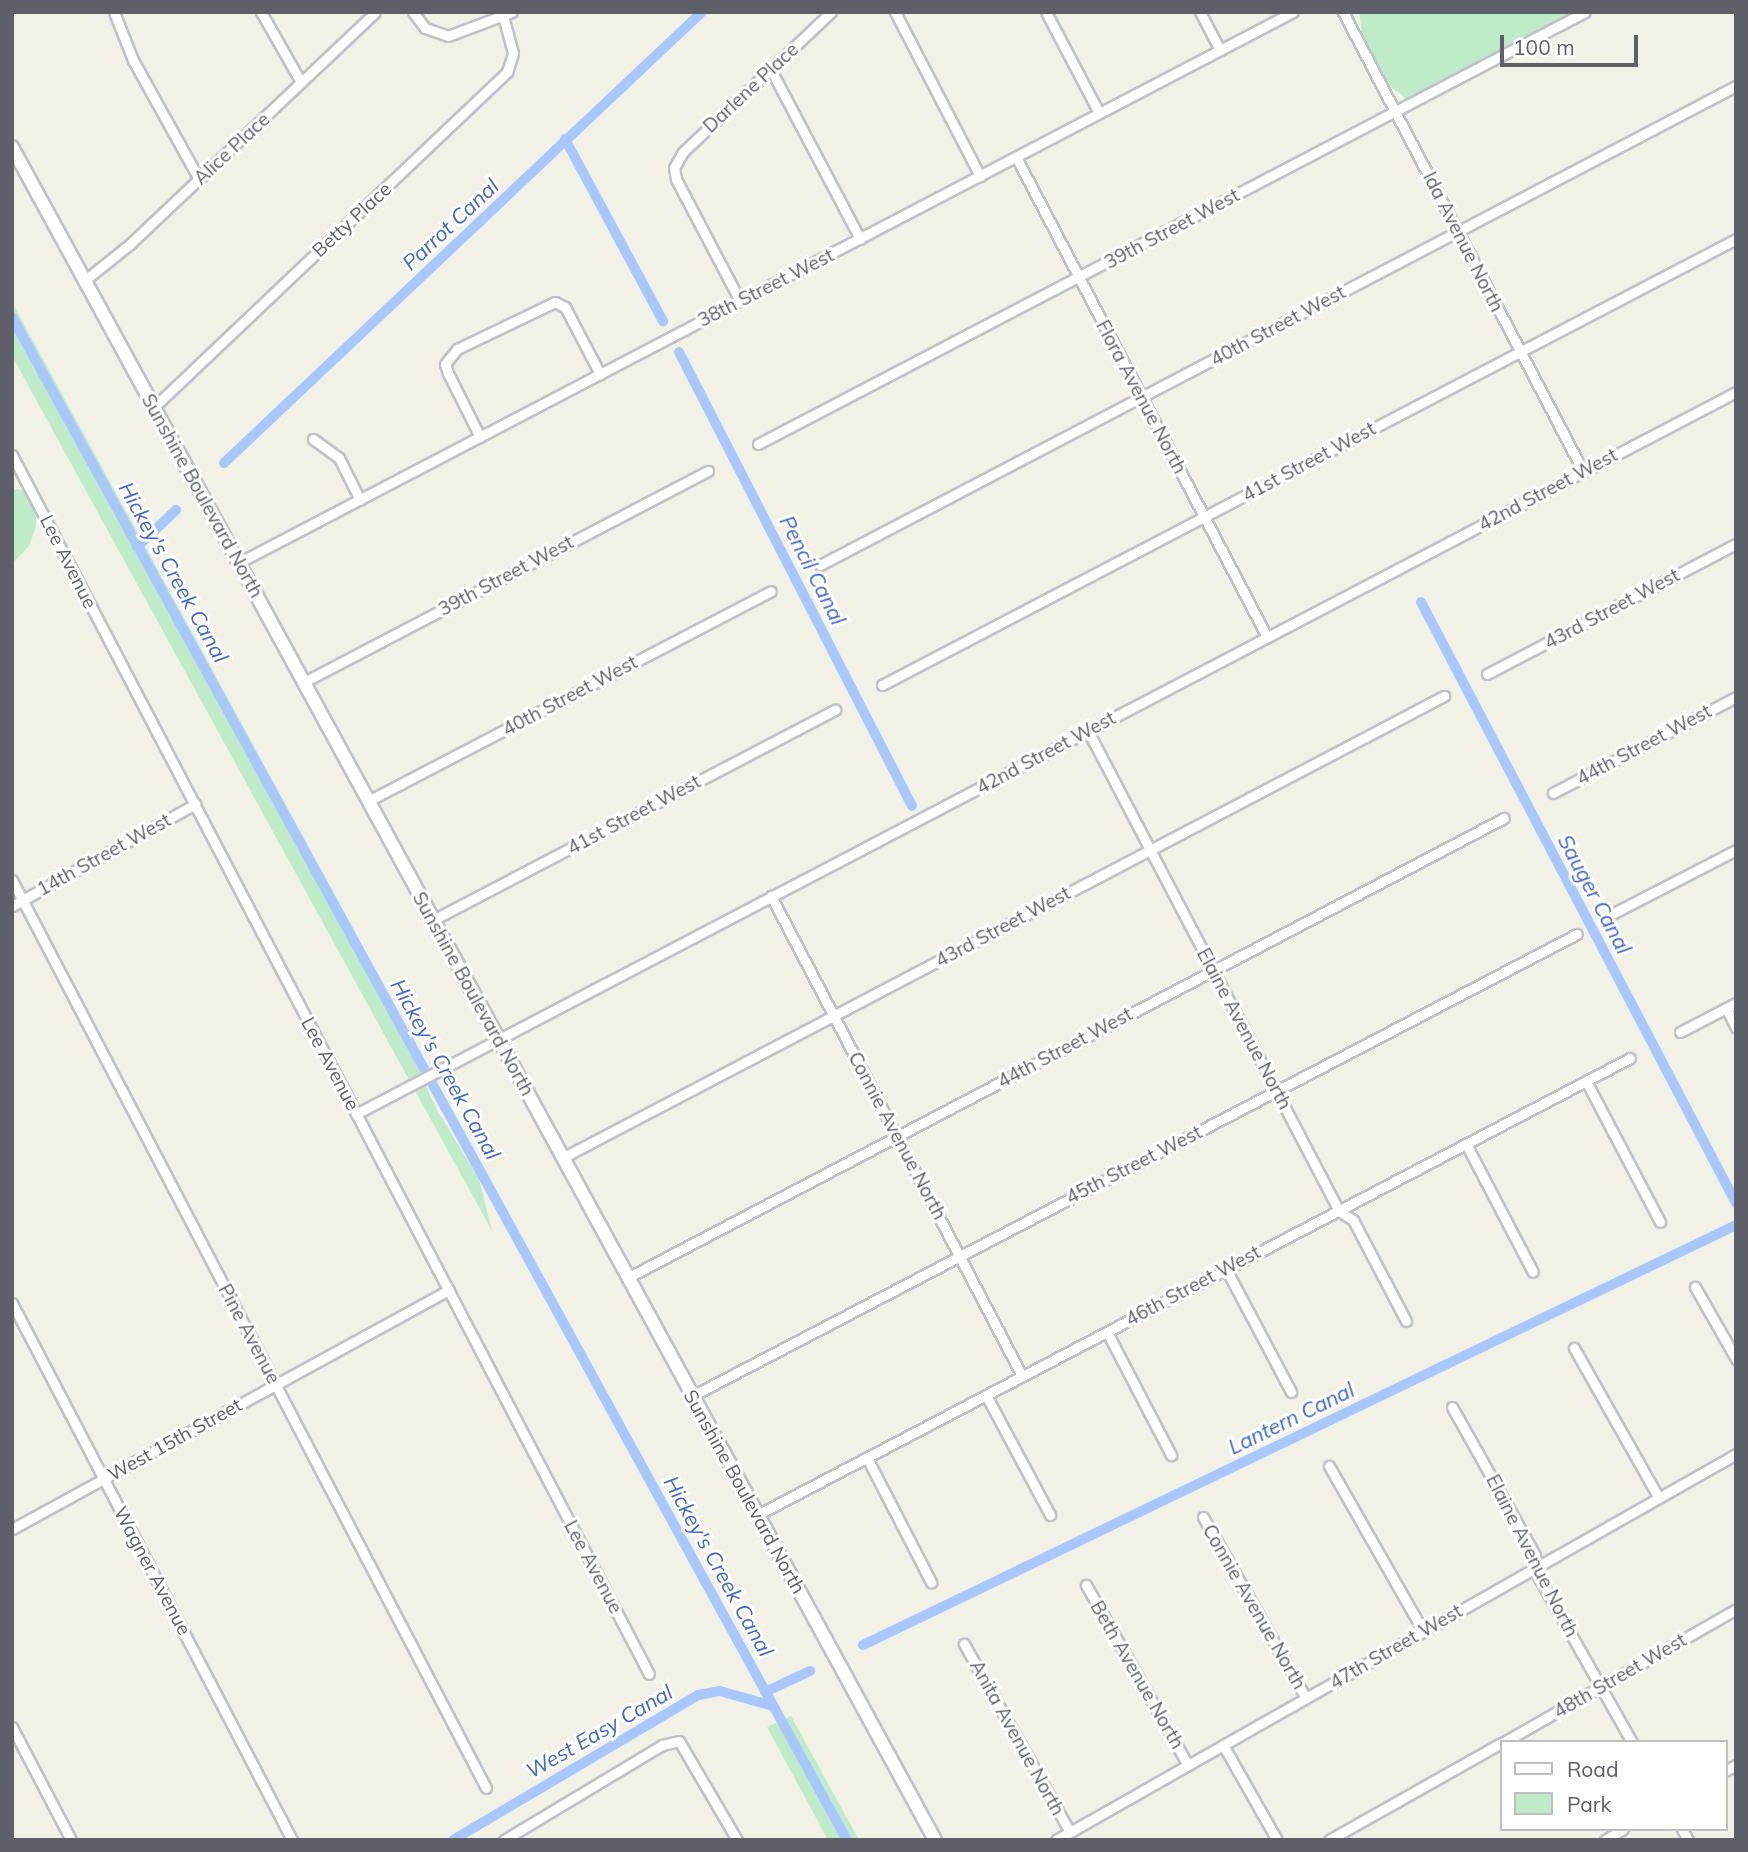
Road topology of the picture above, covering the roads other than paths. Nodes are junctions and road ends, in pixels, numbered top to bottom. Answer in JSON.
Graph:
{"nodes":[{"id":1,"x":114,"y":12,"type":"edge"},
{"id":2,"x":261,"y":12,"type":"edge"},
{"id":3,"x":375,"y":12,"type":"edge"},
{"id":4,"x":413,"y":12,"type":"edge"},
{"id":5,"x":831,"y":12,"type":"edge"},
{"id":6,"x":895,"y":12,"type":"edge"},
{"id":7,"x":1046,"y":12,"type":"edge"},
{"id":8,"x":1200,"y":12,"type":"edge"},
{"id":9,"x":1293,"y":12,"type":"edge"},
{"id":10,"x":1343,"y":12,"type":"edge"},
{"id":11,"x":1585,"y":12,"type":"edge"},
{"id":12,"x":508,"y":14,"type":"edge"},
{"id":13,"x":1220,"y":50,"type":"junction"},
{"id":14,"x":771,"y":70,"type":"junction"},
{"id":15,"x":301,"y":82,"type":"junction"},
{"id":16,"x":1736,"y":86,"type":"edge"},
{"id":17,"x":1395,"y":111,"type":"junction"},
{"id":18,"x":1099,"y":113,"type":"junction"},
{"id":19,"x":12,"y":147,"type":"edge"},
{"id":20,"x":1016,"y":157,"type":"junction"},
{"id":21,"x":980,"y":176,"type":"junction"},
{"id":22,"x":199,"y":179,"type":"junction"},
{"id":23,"x":1458,"y":232,"type":"junction"},
{"id":24,"x":859,"y":239,"type":"junction"},
{"id":25,"x":1736,"y":239,"type":"edge"},
{"id":26,"x":1079,"y":278,"type":"junction"},
{"id":27,"x":84,"y":281,"type":"junction"},
{"id":28,"x":740,"y":302,"type":"junction"},
{"id":29,"x":1520,"y":352,"type":"junction"},
{"id":30,"x":600,"y":374,"type":"junction"},
{"id":31,"x":1736,"y":392,"type":"edge"},
{"id":32,"x":1142,"y":397,"type":"junction"},
{"id":33,"x":154,"y":407,"type":"junction"},
{"id":34,"x":480,"y":437,"type":"junction"},
{"id":35,"x":313,"y":439,"type":"dead end"},
{"id":36,"x":758,"y":444,"type":"dead end"},
{"id":37,"x":12,"y":455,"type":"edge"},
{"id":38,"x":708,"y":471,"type":"dead end"},
{"id":39,"x":1583,"y":471,"type":"junction"},
{"id":40,"x":360,"y":500,"type":"junction"},
{"id":41,"x":1204,"y":517,"type":"junction"},
{"id":42,"x":1736,"y":544,"type":"edge"},
{"id":43,"x":238,"y":563,"type":"junction"},
{"id":44,"x":820,"y":565,"type":"dead end"},
{"id":45,"x":771,"y":591,"type":"dead end"},
{"id":46,"x":1267,"y":636,"type":"junction"},
{"id":47,"x":1487,"y":674,"type":"dead end"},
{"id":48,"x":303,"y":682,"type":"junction"},
{"id":49,"x":882,"y":685,"type":"dead end"},
{"id":50,"x":1444,"y":696,"type":"dead end"},
{"id":51,"x":1736,"y":697,"type":"edge"},
{"id":52,"x":835,"y":710,"type":"dead end"},
{"id":53,"x":1087,"y":731,"type":"junction"},
{"id":54,"x":1553,"y":793,"type":"dead end"},
{"id":55,"x":368,"y":801,"type":"junction"},
{"id":56,"x":195,"y":804,"type":"junction"},
{"id":57,"x":1504,"y":818,"type":"dead end"},
{"id":58,"x":1151,"y":850,"type":"junction"},
{"id":59,"x":1736,"y":850,"type":"edge"},
{"id":60,"x":12,"y":880,"type":"edge"},
{"id":61,"x":771,"y":896,"type":"junction"},
{"id":62,"x":23,"y":900,"type":"junction"},
{"id":63,"x":12,"y":906,"type":"edge"},
{"id":64,"x":1612,"y":914,"type":"dead end"},
{"id":65,"x":433,"y":920,"type":"junction"},
{"id":66,"x":1577,"y":934,"type":"dead end"},
{"id":67,"x":1214,"y":970,"type":"junction"},
{"id":68,"x":1736,"y":1003,"type":"edge"},
{"id":69,"x":1726,"y":1008,"type":"junction"},
{"id":70,"x":834,"y":1016,"type":"junction"},
{"id":71,"x":1736,"y":1028,"type":"edge"},
{"id":72,"x":1680,"y":1032,"type":"dead end"},
{"id":73,"x":498,"y":1039,"type":"junction"},
{"id":74,"x":1630,"y":1058,"type":"dead end"},
{"id":75,"x":1586,"y":1081,"type":"junction"},
{"id":76,"x":1277,"y":1091,"type":"junction"},
{"id":77,"x":356,"y":1114,"type":"junction"},
{"id":78,"x":897,"y":1135,"type":"junction"},
{"id":79,"x":1466,"y":1144,"type":"junction"},
{"id":80,"x":562,"y":1158,"type":"junction"},
{"id":81,"x":1339,"y":1211,"type":"junction"},
{"id":82,"x":1660,"y":1222,"type":"dead end"},
{"id":83,"x":960,"y":1256,"type":"junction"},
{"id":84,"x":1226,"y":1269,"type":"junction"},
{"id":85,"x":1533,"y":1272,"type":"dead end"},
{"id":86,"x":627,"y":1278,"type":"junction"},
{"id":87,"x":1695,"y":1287,"type":"dead end"},
{"id":88,"x":449,"y":1290,"type":"junction"},
{"id":89,"x":12,"y":1303,"type":"edge"},
{"id":90,"x":1406,"y":1321,"type":"dead end"},
{"id":91,"x":1107,"y":1332,"type":"junction"},
{"id":92,"x":1574,"y":1348,"type":"dead end"},
{"id":93,"x":1736,"y":1359,"type":"edge"},
{"id":94,"x":1023,"y":1376,"type":"junction"},
{"id":95,"x":276,"y":1385,"type":"junction"},
{"id":96,"x":1291,"y":1392,"type":"dead end"},
{"id":97,"x":986,"y":1395,"type":"junction"},
{"id":98,"x":692,"y":1396,"type":"junction"},
{"id":99,"x":1452,"y":1407,"type":"dead end"},
{"id":100,"x":1736,"y":1454,"type":"edge"},
{"id":101,"x":1171,"y":1455,"type":"dead end"},
{"id":102,"x":867,"y":1458,"type":"junction"},
{"id":103,"x":1329,"y":1466,"type":"dead end"},
{"id":104,"x":104,"y":1479,"type":"junction"},
{"id":105,"x":1658,"y":1498,"type":"junction"},
{"id":106,"x":757,"y":1514,"type":"junction"},
{"id":107,"x":1050,"y":1515,"type":"dead end"},
{"id":108,"x":1203,"y":1517,"type":"dead end"},
{"id":109,"x":12,"y":1529,"type":"edge"},
{"id":110,"x":1534,"y":1569,"type":"junction"},
{"id":111,"x":931,"y":1582,"type":"dead end"},
{"id":112,"x":1086,"y":1585,"type":"dead end"},
{"id":113,"x":1736,"y":1609,"type":"edge"},
{"id":114,"x":1423,"y":1631,"type":"junction"},
{"id":115,"x":964,"y":1644,"type":"dead end"},
{"id":116,"x":649,"y":1674,"type":"dead end"},
{"id":117,"x":1601,"y":1686,"type":"junction"},
{"id":118,"x":1306,"y":1698,"type":"junction"},
{"id":119,"x":12,"y":1727,"type":"edge"},
{"id":120,"x":1506,"y":1740,"type":"edge"},
{"id":121,"x":1631,"y":1740,"type":"edge"},
{"id":122,"x":1500,"y":1743,"type":"edge"},
{"id":123,"x":1223,"y":1745,"type":"junction"},
{"id":124,"x":1188,"y":1765,"type":"junction"},
{"id":125,"x":486,"y":1788,"type":"dead end"},
{"id":126,"x":1070,"y":1832,"type":"junction"},
{"id":127,"x":510,"y":1838,"type":"edge"},
{"id":128,"x":71,"y":1840,"type":"edge"},
{"id":129,"x":292,"y":1840,"type":"edge"},
{"id":130,"x":737,"y":1840,"type":"edge"},
{"id":131,"x":935,"y":1840,"type":"edge"},
{"id":132,"x":1056,"y":1840,"type":"edge"},
{"id":133,"x":1277,"y":1840,"type":"edge"},
{"id":134,"x":1329,"y":1840,"type":"edge"}],
"edges":[{"from":1,"to":22,"type":"street"},
{"from":2,"to":15,"type":"street"},
{"from":3,"to":15,"type":"street","name":"Alice Place"},
{"from":4,"to":12,"type":"street"},
{"from":5,"to":14,"type":"street","name":"Darlene Place"},
{"from":6,"to":21,"type":"street"},
{"from":7,"to":18,"type":"street"},
{"from":8,"to":13,"type":"street"},
{"from":9,"to":13,"type":"street","name":"38th Street West"},
{"from":10,"to":17,"type":"street","name":"Ida Avenue North"},
{"from":11,"to":17,"type":"street","name":"39th Street West"},
{"from":12,"to":33,"type":"street","name":"Betty Place"},
{"from":13,"to":18,"type":"street","name":"38th Street West"},
{"from":14,"to":24,"type":"street"},
{"from":14,"to":28,"type":"street","name":"Darlene Place"},
{"from":15,"to":22,"type":"street","name":"Alice Place"},
{"from":16,"to":23,"type":"street","name":"40th Street West"},
{"from":17,"to":23,"type":"street","name":"Ida Avenue North"},
{"from":17,"to":26,"type":"street","name":"39th Street West"},
{"from":18,"to":20,"type":"street","name":"38th Street West"},
{"from":19,"to":27,"type":"street","name":"Sunshine Boulevard North"},
{"from":20,"to":21,"type":"street","name":"38th Street West"},
{"from":20,"to":26,"type":"street","name":"Flora Avenue North"},
{"from":21,"to":24,"type":"street","name":"38th Street West"},
{"from":22,"to":27,"type":"street","name":"Alice Place"},
{"from":23,"to":29,"type":"street","name":"Ida Avenue North"},
{"from":23,"to":32,"type":"street","name":"40th Street West"},
{"from":24,"to":28,"type":"street","name":"38th Street West"},
{"from":25,"to":29,"type":"street","name":"41st Street West"},
{"from":26,"to":32,"type":"street","name":"Flora Avenue North"},
{"from":26,"to":36,"type":"street","name":"39th Street West"},
{"from":27,"to":33,"type":"street","name":"Sunshine Boulevard North"},
{"from":28,"to":30,"type":"street","name":"38th Street West"},
{"from":29,"to":39,"type":"street","name":"Ida Avenue North"},
{"from":29,"to":41,"type":"street","name":"41st Street West"},
{"from":30,"to":34,"type":"street","name":"38th Street West"},
{"from":30,"to":34,"type":"street"},
{"from":31,"to":39,"type":"street","name":"42nd Street West"},
{"from":32,"to":41,"type":"street","name":"Flora Avenue North"},
{"from":32,"to":44,"type":"street","name":"40th Street West"},
{"from":33,"to":43,"type":"street","name":"Sunshine Boulevard North"},
{"from":34,"to":40,"type":"street","name":"38th Street West"},
{"from":35,"to":40,"type":"street"},
{"from":37,"to":56,"type":"street","name":"Lee Avenue"},
{"from":38,"to":48,"type":"street","name":"39th Street West"},
{"from":39,"to":46,"type":"street","name":"42nd Street West"},
{"from":40,"to":43,"type":"street","name":"38th Street West"},
{"from":41,"to":46,"type":"street","name":"Flora Avenue North"},
{"from":41,"to":49,"type":"street","name":"41st Street West"},
{"from":42,"to":47,"type":"street","name":"43rd Street West"},
{"from":43,"to":48,"type":"street","name":"Sunshine Boulevard North"},
{"from":45,"to":55,"type":"street","name":"40th Street West"},
{"from":46,"to":53,"type":"street","name":"42nd Street West"},
{"from":48,"to":55,"type":"street","name":"Sunshine Boulevard North"},
{"from":50,"to":58,"type":"street","name":"43rd Street West"},
{"from":51,"to":54,"type":"street","name":"44th Street West"},
{"from":52,"to":65,"type":"street","name":"41st Street West"},
{"from":53,"to":58,"type":"street","name":"Elaine Avenue North"},
{"from":53,"to":61,"type":"street","name":"42nd Street West"},
{"from":55,"to":65,"type":"street","name":"Sunshine Boulevard North"},
{"from":56,"to":62,"type":"street","name":"14th Street West"},
{"from":56,"to":77,"type":"street","name":"Lee Avenue"},
{"from":57,"to":67,"type":"street","name":"44th Street West"},
{"from":58,"to":67,"type":"street","name":"Elaine Avenue North"},
{"from":58,"to":70,"type":"street","name":"43rd Street West"},
{"from":59,"to":64,"type":"street"},
{"from":60,"to":62,"type":"street","name":"Pine Avenue"},
{"from":61,"to":70,"type":"street","name":"Connie Avenue North"},
{"from":61,"to":73,"type":"street","name":"42nd Street West"},
{"from":62,"to":63,"type":"street","name":"14th Street West"},
{"from":62,"to":95,"type":"street","name":"Pine Avenue"},
{"from":65,"to":73,"type":"street","name":"Sunshine Boulevard North"},
{"from":66,"to":76,"type":"street","name":"45th Street West"},
{"from":67,"to":76,"type":"street","name":"Elaine Avenue North"},
{"from":67,"to":78,"type":"street","name":"44th Street West"},
{"from":68,"to":69,"type":"street"},
{"from":69,"to":71,"type":"street"},
{"from":69,"to":72,"type":"street"},
{"from":70,"to":78,"type":"street","name":"Connie Avenue North"},
{"from":70,"to":80,"type":"street","name":"43rd Street West"},
{"from":73,"to":77,"type":"street","name":"42nd Street West"},
{"from":73,"to":80,"type":"street","name":"Sunshine Boulevard North"},
{"from":74,"to":75,"type":"street","name":"46th Street West"},
{"from":75,"to":79,"type":"street","name":"46th Street West"},
{"from":75,"to":82,"type":"street"},
{"from":76,"to":81,"type":"street","name":"Elaine Avenue North"},
{"from":76,"to":83,"type":"street","name":"45th Street West"},
{"from":77,"to":88,"type":"street","name":"Lee Avenue"},
{"from":78,"to":83,"type":"street","name":"Connie Avenue North"},
{"from":78,"to":86,"type":"street","name":"44th Street West"},
{"from":79,"to":81,"type":"street","name":"46th Street West"},
{"from":79,"to":85,"type":"street"},
{"from":80,"to":86,"type":"street","name":"Sunshine Boulevard North"},
{"from":81,"to":84,"type":"street","name":"46th Street West"},
{"from":81,"to":90,"type":"street","name":"Elaine Avenue North"},
{"from":83,"to":94,"type":"street","name":"Connie Avenue North"},
{"from":83,"to":98,"type":"street","name":"45th Street West"},
{"from":84,"to":91,"type":"street","name":"46th Street West"},
{"from":84,"to":96,"type":"street"},
{"from":86,"to":98,"type":"street","name":"Sunshine Boulevard North"},
{"from":87,"to":93,"type":"street"},
{"from":88,"to":95,"type":"street","name":"West 15th Street"},
{"from":88,"to":116,"type":"street","name":"Lee Avenue"},
{"from":89,"to":104,"type":"street","name":"Wagner Avenue"},
{"from":91,"to":94,"type":"street","name":"46th Street West"},
{"from":91,"to":101,"type":"street"},
{"from":92,"to":105,"type":"street"},
{"from":94,"to":97,"type":"street","name":"46th Street West"},
{"from":95,"to":104,"type":"street","name":"West 15th Street"},
{"from":95,"to":125,"type":"street","name":"Pine Avenue"},
{"from":97,"to":102,"type":"street","name":"46th Street West"},
{"from":97,"to":107,"type":"street"},
{"from":98,"to":106,"type":"street","name":"Sunshine Boulevard North"},
{"from":99,"to":110,"type":"street","name":"Elaine Avenue North"},
{"from":100,"to":105,"type":"street","name":"47th Street West"},
{"from":102,"to":106,"type":"street","name":"46th Street West"},
{"from":102,"to":111,"type":"street"},
{"from":103,"to":114,"type":"street"},
{"from":104,"to":109,"type":"street","name":"West 15th Street"},
{"from":104,"to":129,"type":"street","name":"Wagner Avenue"},
{"from":105,"to":110,"type":"street","name":"47th Street West"},
{"from":106,"to":131,"type":"street","name":"Sunshine Boulevard North"},
{"from":108,"to":118,"type":"street","name":"Connie Avenue North"},
{"from":110,"to":114,"type":"street","name":"47th Street West"},
{"from":110,"to":117,"type":"street","name":"Elaine Avenue North"},
{"from":112,"to":124,"type":"street","name":"Beth Avenue North"},
{"from":113,"to":117,"type":"street","name":"48th Street West"},
{"from":114,"to":118,"type":"street","name":"47th Street West"},
{"from":115,"to":126,"type":"street","name":"Anita Avenue North"},
{"from":117,"to":120,"type":"street","name":"48th Street West"},
{"from":117,"to":121,"type":"street","name":"Elaine Avenue North"},
{"from":118,"to":123,"type":"street","name":"47th Street West"},
{"from":119,"to":128,"type":"street"},
{"from":122,"to":134,"type":"street","name":"48th Street West"},
{"from":123,"to":124,"type":"street","name":"47th Street West"},
{"from":123,"to":133,"type":"street"},
{"from":124,"to":126,"type":"street","name":"47th Street West"},
{"from":126,"to":132,"type":"street","name":"47th Street West"},
{"from":127,"to":130,"type":"street"}]}
